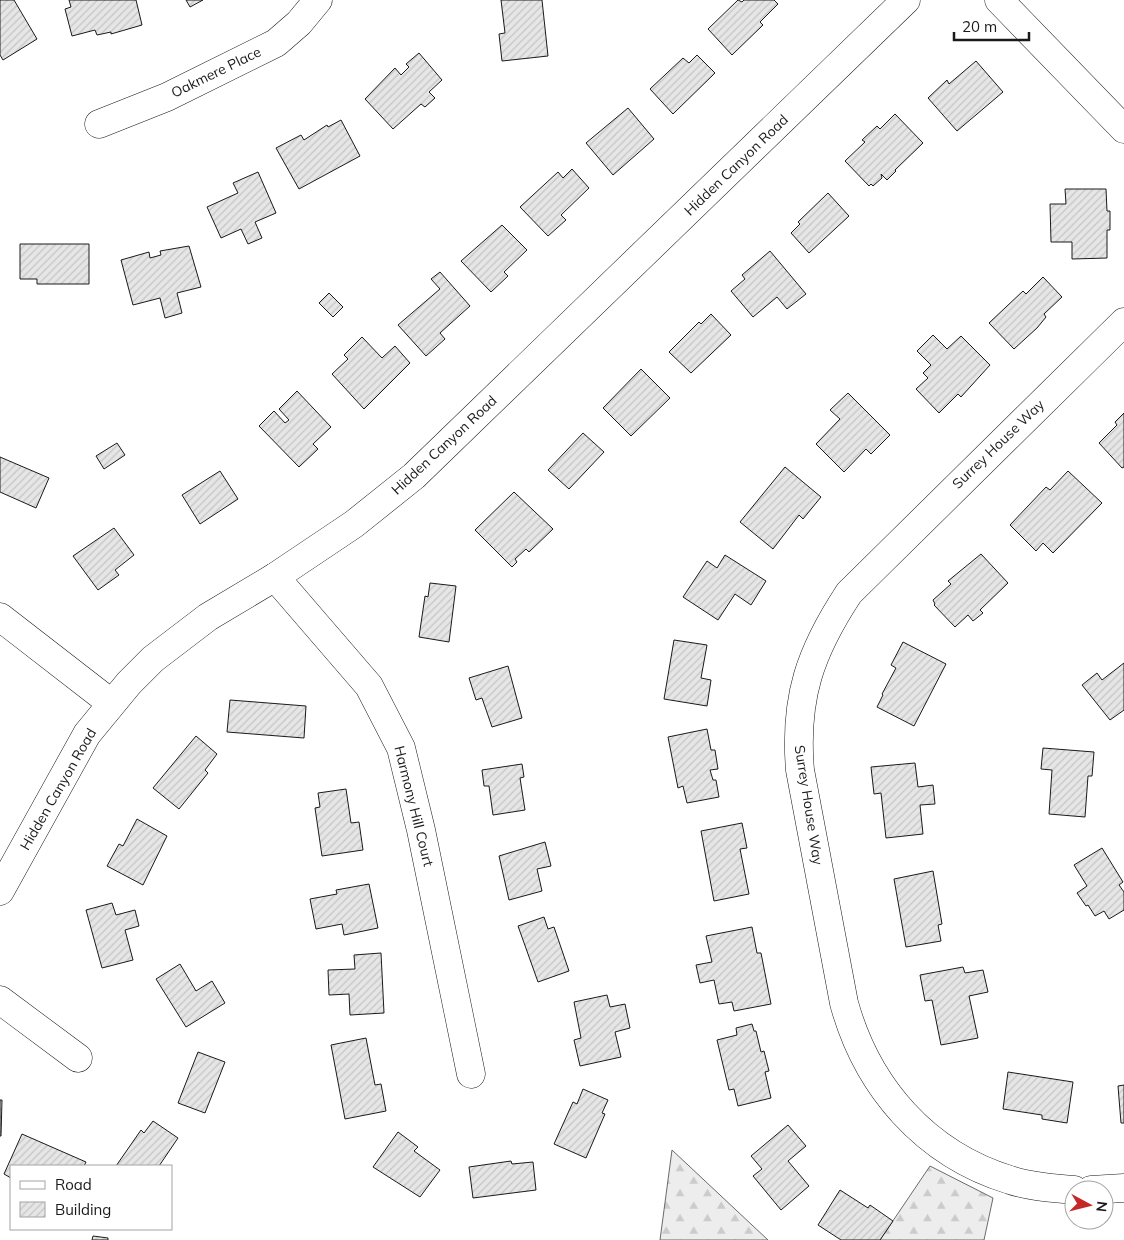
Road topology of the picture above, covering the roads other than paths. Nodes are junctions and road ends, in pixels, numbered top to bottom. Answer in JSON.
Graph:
{"nodes":[{"id":1,"x":318,"y":0,"type":"edge"},
{"id":2,"x":906,"y":0,"type":"edge"},
{"id":3,"x":999,"y":0,"type":"edge"},
{"id":4,"x":100,"y":124,"type":"dead end"},
{"id":5,"x":1124,"y":129,"type":"edge"},
{"id":6,"x":1124,"y":322,"type":"edge"},
{"id":7,"x":275,"y":577,"type":"junction"},
{"id":8,"x":0,"y":617,"type":"edge"},
{"id":9,"x":111,"y":703,"type":"junction"},
{"id":10,"x":0,"y":891,"type":"edge"},
{"id":11,"x":0,"y":1000,"type":"edge"},
{"id":12,"x":78,"y":1058,"type":"dead end"},
{"id":13,"x":472,"y":1074,"type":"dead end"},
{"id":14,"x":1064,"y":1189,"type":"edge"}],
"edges":[{"from":1,"to":4,"type":"street","name":"Oakmere Place"},
{"from":2,"to":7,"type":"street","name":"Hidden Canyon Road"},
{"from":3,"to":5,"type":"street"},
{"from":6,"to":14,"type":"street","name":"Surrey House Way"},
{"from":7,"to":9,"type":"street","name":"Hidden Canyon Road"},
{"from":7,"to":13,"type":"street","name":"Harmony Hill Court"},
{"from":8,"to":9,"type":"street"},
{"from":9,"to":10,"type":"street","name":"Hidden Canyon Road"},
{"from":11,"to":12,"type":"street"}]}
